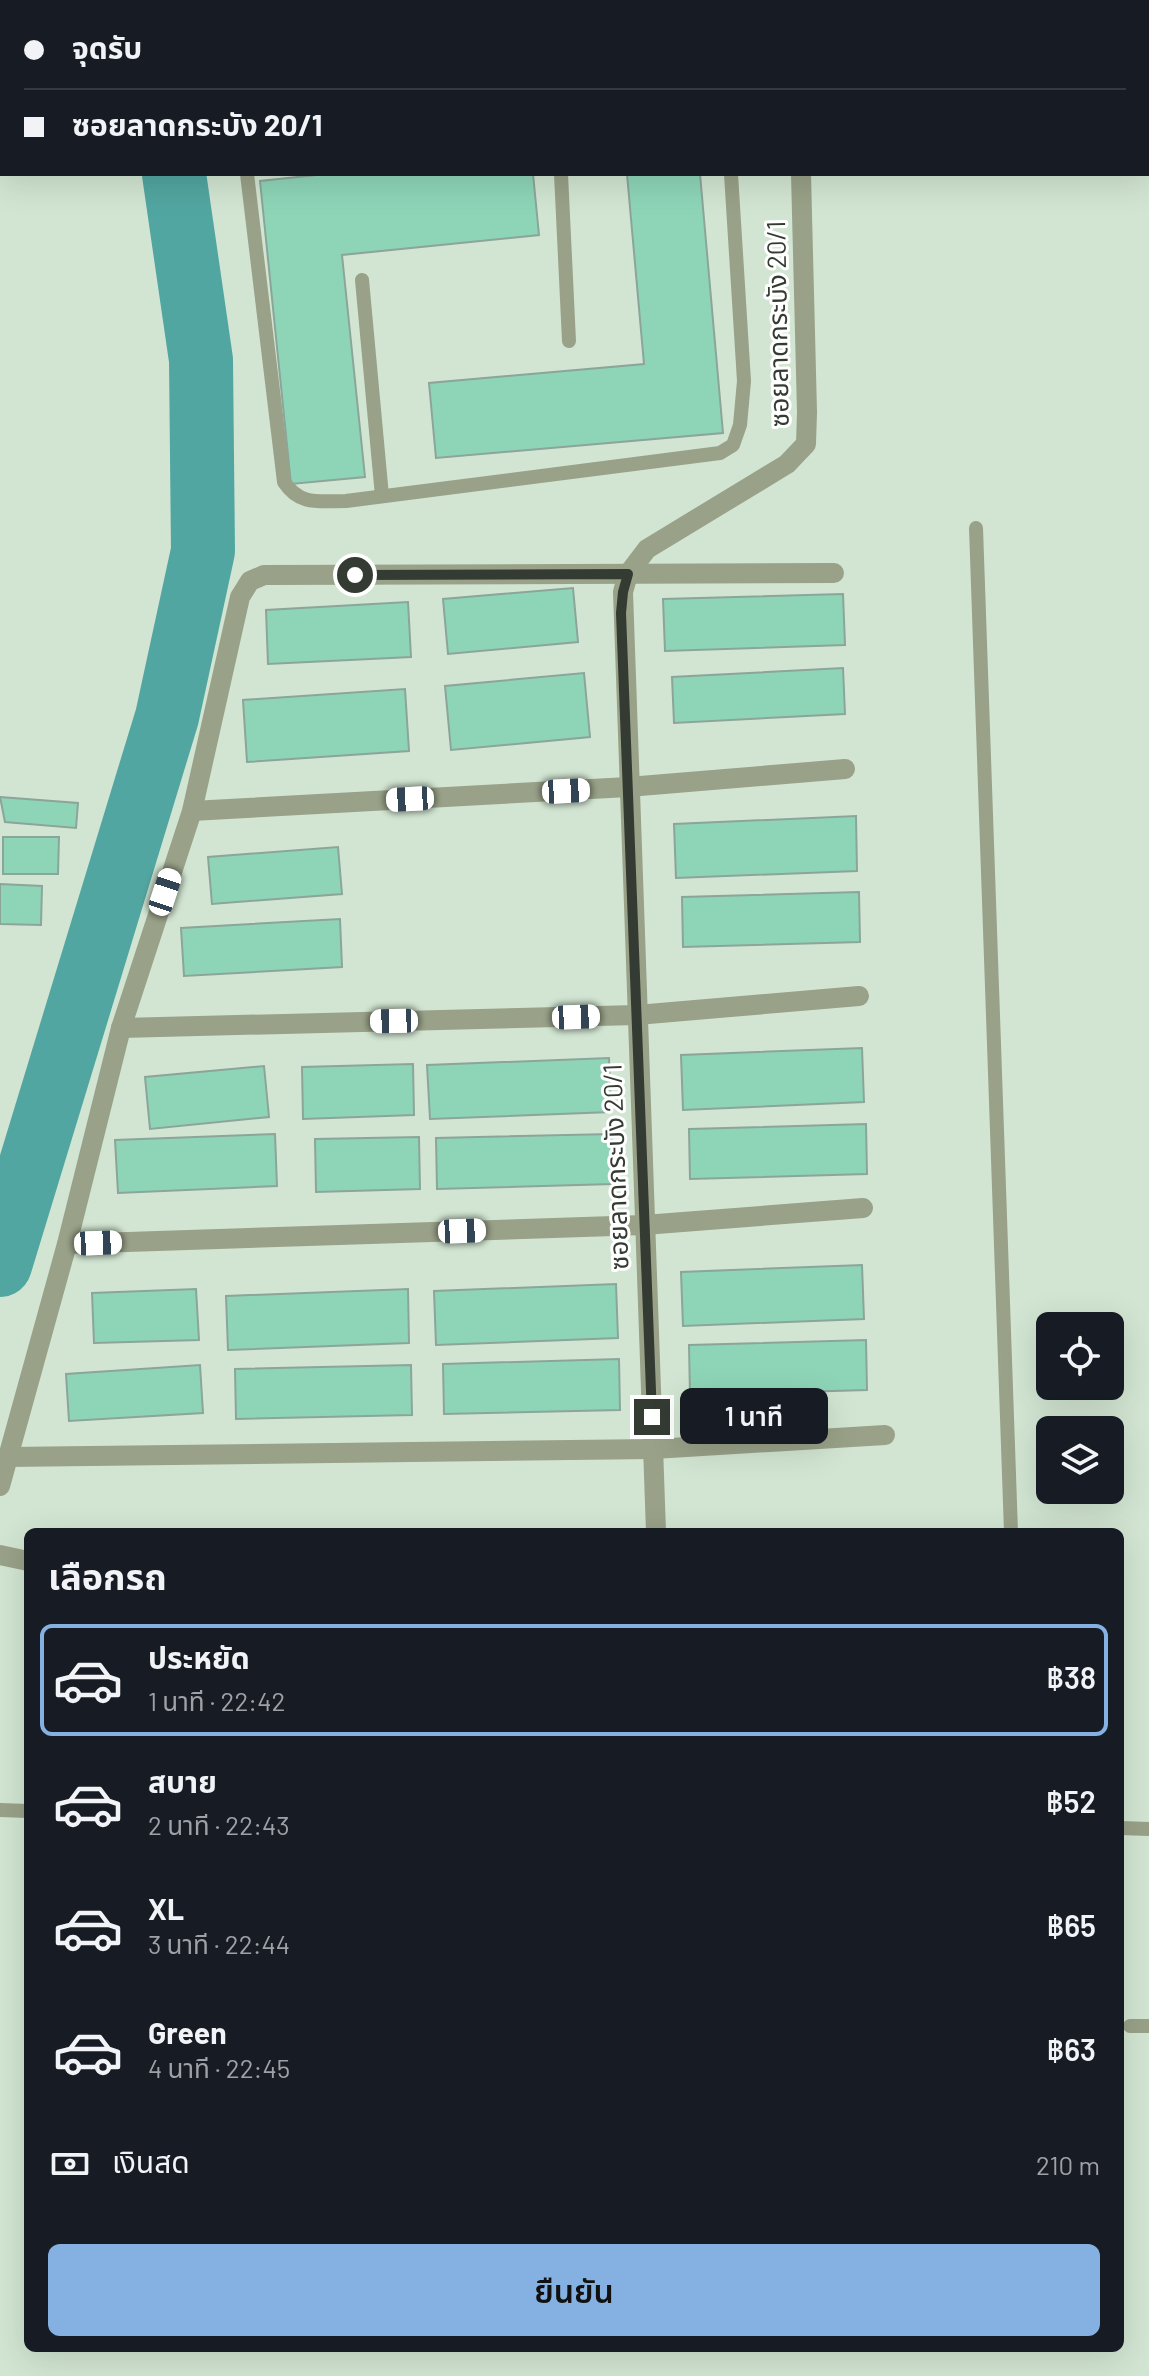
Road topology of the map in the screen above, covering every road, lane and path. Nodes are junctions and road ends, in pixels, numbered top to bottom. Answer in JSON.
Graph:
{"nodes":[{"id":1,"x":247,"y":176,"type":"edge"},
{"id":2,"x":561,"y":176,"type":"edge"},
{"id":3,"x":731,"y":176,"type":"edge"},
{"id":4,"x":801,"y":176,"type":"edge"},
{"id":5,"x":362,"y":280,"type":"dead end"},
{"id":6,"x":569,"y":341,"type":"dead end"},
{"id":7,"x":382,"y":496,"type":"junction"},
{"id":8,"x":976,"y":528,"type":"dead end"},
{"id":9,"x":834,"y":573,"type":"dead end"},
{"id":10,"x":628,"y":574,"type":"junction"},
{"id":11,"x":845,"y":769,"type":"dead end"},
{"id":12,"x":628,"y":787,"type":"junction"},
{"id":13,"x":192,"y":811,"type":"junction"},
{"id":14,"x":859,"y":996,"type":"dead end"},
{"id":15,"x":637,"y":1015,"type":"junction"},
{"id":16,"x":121,"y":1028,"type":"junction"},
{"id":17,"x":863,"y":1208,"type":"dead end"},
{"id":18,"x":644,"y":1225,"type":"junction"},
{"id":19,"x":67,"y":1244,"type":"junction"},
{"id":20,"x":885,"y":1435,"type":"dead end"},
{"id":21,"x":654,"y":1449,"type":"junction"},
{"id":22,"x":7,"y":1457,"type":"junction"},
{"id":23,"x":0,"y":1486,"type":"edge"},
{"id":24,"x":656,"y":1528,"type":"edge"},
{"id":25,"x":1011,"y":1528,"type":"edge"},
{"id":26,"x":0,"y":1555,"type":"edge"},
{"id":27,"x":24,"y":1560,"type":"edge"},
{"id":28,"x":0,"y":1810,"type":"edge"},
{"id":29,"x":24,"y":1811,"type":"edge"},
{"id":30,"x":1124,"y":1828,"type":"edge"},
{"id":31,"x":1149,"y":1829,"type":"edge"},
{"id":32,"x":1130,"y":2026,"type":"dead end"},
{"id":33,"x":1149,"y":2026,"type":"edge"}],
"edges":[{"from":1,"to":7,"type":"lane"},
{"from":2,"to":6,"type":"lane"},
{"from":3,"to":7,"type":"lane"},
{"from":4,"to":10,"type":"street","name":"ซอยลาดกระบัง 20/1"},
{"from":5,"to":7,"type":"lane"},
{"from":8,"to":25,"type":"lane"},
{"from":9,"to":10,"type":"street"},
{"from":10,"to":12,"type":"street","name":"ซอยลาดกระบัง 20/1"},
{"from":10,"to":13,"type":"street"},
{"from":11,"to":12,"type":"street"},
{"from":12,"to":13,"type":"street"},
{"from":12,"to":15,"type":"street","name":"ซอยลาดกระบัง 20/1"},
{"from":13,"to":16,"type":"street"},
{"from":14,"to":15,"type":"street"},
{"from":15,"to":16,"type":"street"},
{"from":15,"to":18,"type":"street","name":"ซอยลาดกระบัง 20/1"},
{"from":16,"to":19,"type":"street"},
{"from":17,"to":18,"type":"street"},
{"from":18,"to":19,"type":"street"},
{"from":18,"to":21,"type":"street","name":"ซอยลาดกระบัง 20/1"},
{"from":19,"to":22,"type":"street"},
{"from":20,"to":21,"type":"street"},
{"from":21,"to":22,"type":"street"},
{"from":21,"to":24,"type":"street","name":"ซอยลาดกระบัง 20/1"},
{"from":22,"to":23,"type":"street"},
{"from":26,"to":27,"type":"street"},
{"from":28,"to":29,"type":"lane"},
{"from":30,"to":31,"type":"lane"},
{"from":32,"to":33,"type":"lane"}]}
